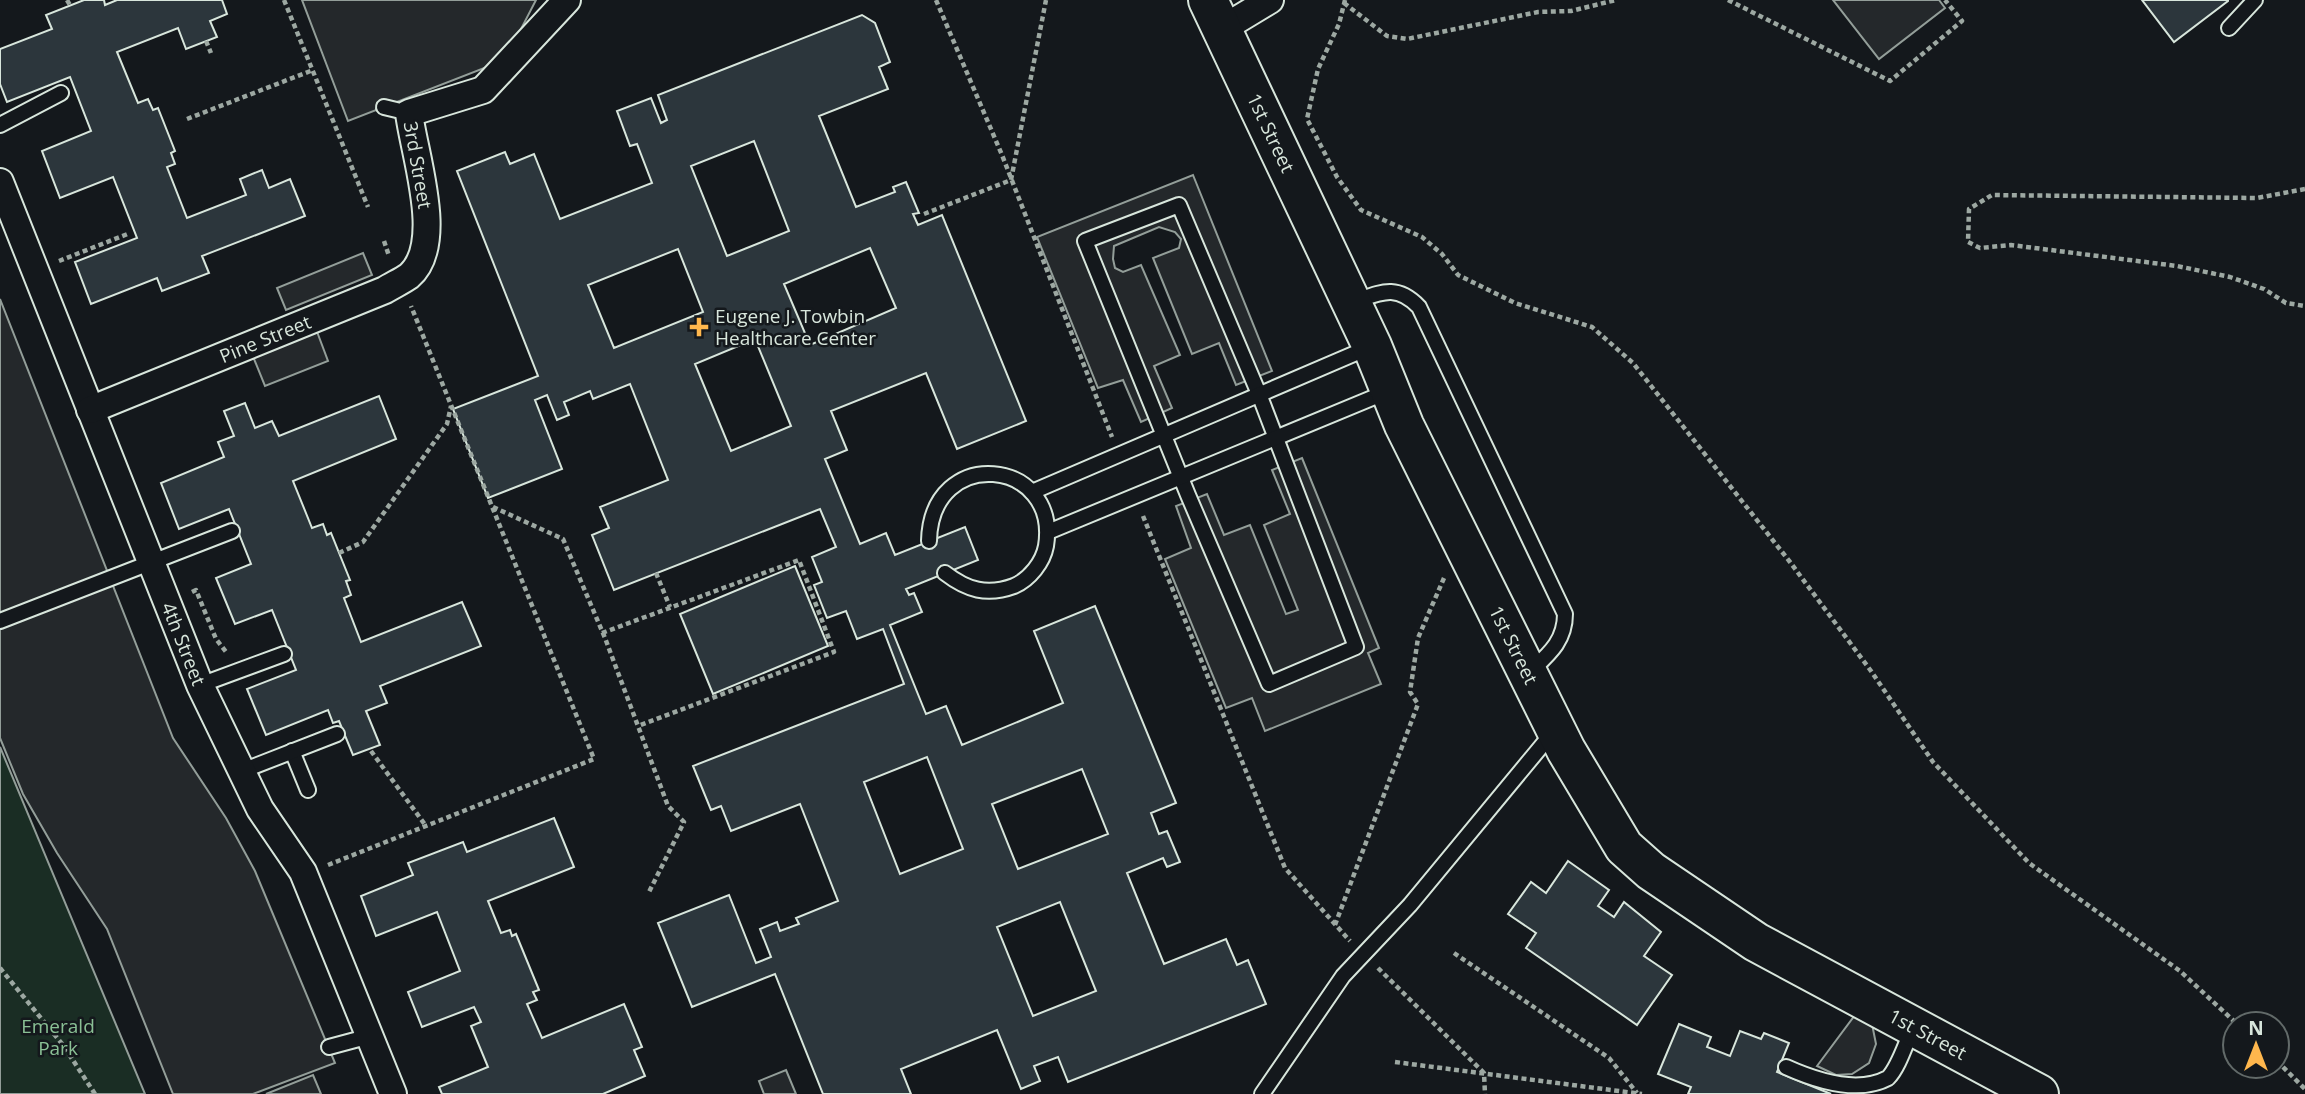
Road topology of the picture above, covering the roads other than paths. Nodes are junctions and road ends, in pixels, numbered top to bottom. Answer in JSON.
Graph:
{"nodes":[{"id":1,"x":566,"y":0,"type":"edge"},
{"id":2,"x":1270,"y":0,"type":"edge"},
{"id":3,"x":2255,"y":0,"type":"edge"},
{"id":4,"x":1215,"y":15,"type":"edge"},
{"id":5,"x":2229,"y":28,"type":"dead end"},
{"id":6,"x":61,"y":93,"type":"dead end"},
{"id":7,"x":0,"y":125,"type":"edge"},
{"id":8,"x":0,"y":182,"type":"edge"},
{"id":9,"x":425,"y":249,"type":"joint"},
{"id":10,"x":1352,"y":303,"type":"junction"},
{"id":11,"x":1372,"y":346,"type":"junction"},
{"id":12,"x":1390,"y":391,"type":"junction"},
{"id":13,"x":1259,"y":394,"type":"junction"},
{"id":14,"x":90,"y":410,"type":"junction"},
{"id":15,"x":1164,"y":434,"type":"junction"},
{"id":16,"x":1276,"y":438,"type":"junction"},
{"id":17,"x":1181,"y":478,"type":"junction"},
{"id":18,"x":1032,"y":492,"type":"junction"},
{"id":19,"x":232,"y":531,"type":"dead end"},
{"id":20,"x":1048,"y":532,"type":"junction"},
{"id":21,"x":929,"y":541,"type":"dead end"},
{"id":22,"x":152,"y":564,"type":"junction"},
{"id":23,"x":945,"y":573,"type":"dead end"},
{"id":24,"x":0,"y":621,"type":"edge"},
{"id":25,"x":284,"y":654,"type":"dead end"},
{"id":26,"x":1527,"y":674,"type":"junction"},
{"id":27,"x":200,"y":685,"type":"junction"},
{"id":28,"x":1555,"y":730,"type":"junction"},
{"id":29,"x":337,"y":734,"type":"dead end"},
{"id":30,"x":292,"y":751,"type":"junction"},
{"id":31,"x":242,"y":771,"type":"junction"},
{"id":32,"x":308,"y":790,"type":"dead end"},
{"id":33,"x":1914,"y":1027,"type":"junction"},
{"id":34,"x":370,"y":1036,"type":"junction"},
{"id":35,"x":329,"y":1047,"type":"dead end"},
{"id":36,"x":1786,"y":1068,"type":"dead end"},
{"id":37,"x":2027,"y":1091,"type":"edge"},
{"id":38,"x":393,"y":1094,"type":"edge"},
{"id":39,"x":1262,"y":1094,"type":"edge"}],
"edges":[{"from":1,"to":9,"type":"street","name":"3rd Street"},
{"from":2,"to":4,"type":"street"},
{"from":3,"to":5,"type":"lane"},
{"from":4,"to":10,"type":"street","name":"1st Street"},
{"from":6,"to":7,"type":"lane"},
{"from":8,"to":14,"type":"street","name":"4th Street"},
{"from":9,"to":14,"type":"street","name":"Pine Street"},
{"from":10,"to":11,"type":"street","name":"1st Street"},
{"from":10,"to":26,"type":"lane"},
{"from":11,"to":12,"type":"street","name":"1st Street"},
{"from":11,"to":13,"type":"lane"},
{"from":12,"to":16,"type":"lane"},
{"from":12,"to":26,"type":"street","name":"1st Street"},
{"from":13,"to":15,"type":"lane"},
{"from":13,"to":15,"type":"lane"},
{"from":13,"to":16,"type":"lane"},
{"from":14,"to":22,"type":"street","name":"4th Street"},
{"from":15,"to":17,"type":"lane"},
{"from":15,"to":18,"type":"lane"},
{"from":16,"to":17,"type":"lane"},
{"from":16,"to":17,"type":"lane"},
{"from":17,"to":20,"type":"lane"},
{"from":18,"to":20,"type":"lane"},
{"from":18,"to":21,"type":"lane"},
{"from":19,"to":22,"type":"lane"},
{"from":20,"to":23,"type":"lane"},
{"from":22,"to":24,"type":"lane"},
{"from":22,"to":27,"type":"street","name":"4th Street"},
{"from":25,"to":27,"type":"lane"},
{"from":26,"to":28,"type":"street","name":"1st Street"},
{"from":27,"to":31,"type":"street","name":"4th Street"},
{"from":28,"to":33,"type":"street","name":"1st Street"},
{"from":28,"to":39,"type":"lane"},
{"from":29,"to":30,"type":"lane"},
{"from":30,"to":31,"type":"lane"},
{"from":30,"to":32,"type":"lane"},
{"from":31,"to":34,"type":"street","name":"4th Street"},
{"from":33,"to":36,"type":"lane"},
{"from":33,"to":37,"type":"street","name":"1st Street"},
{"from":34,"to":35,"type":"lane"},
{"from":34,"to":38,"type":"street","name":"4th Street"}]}
